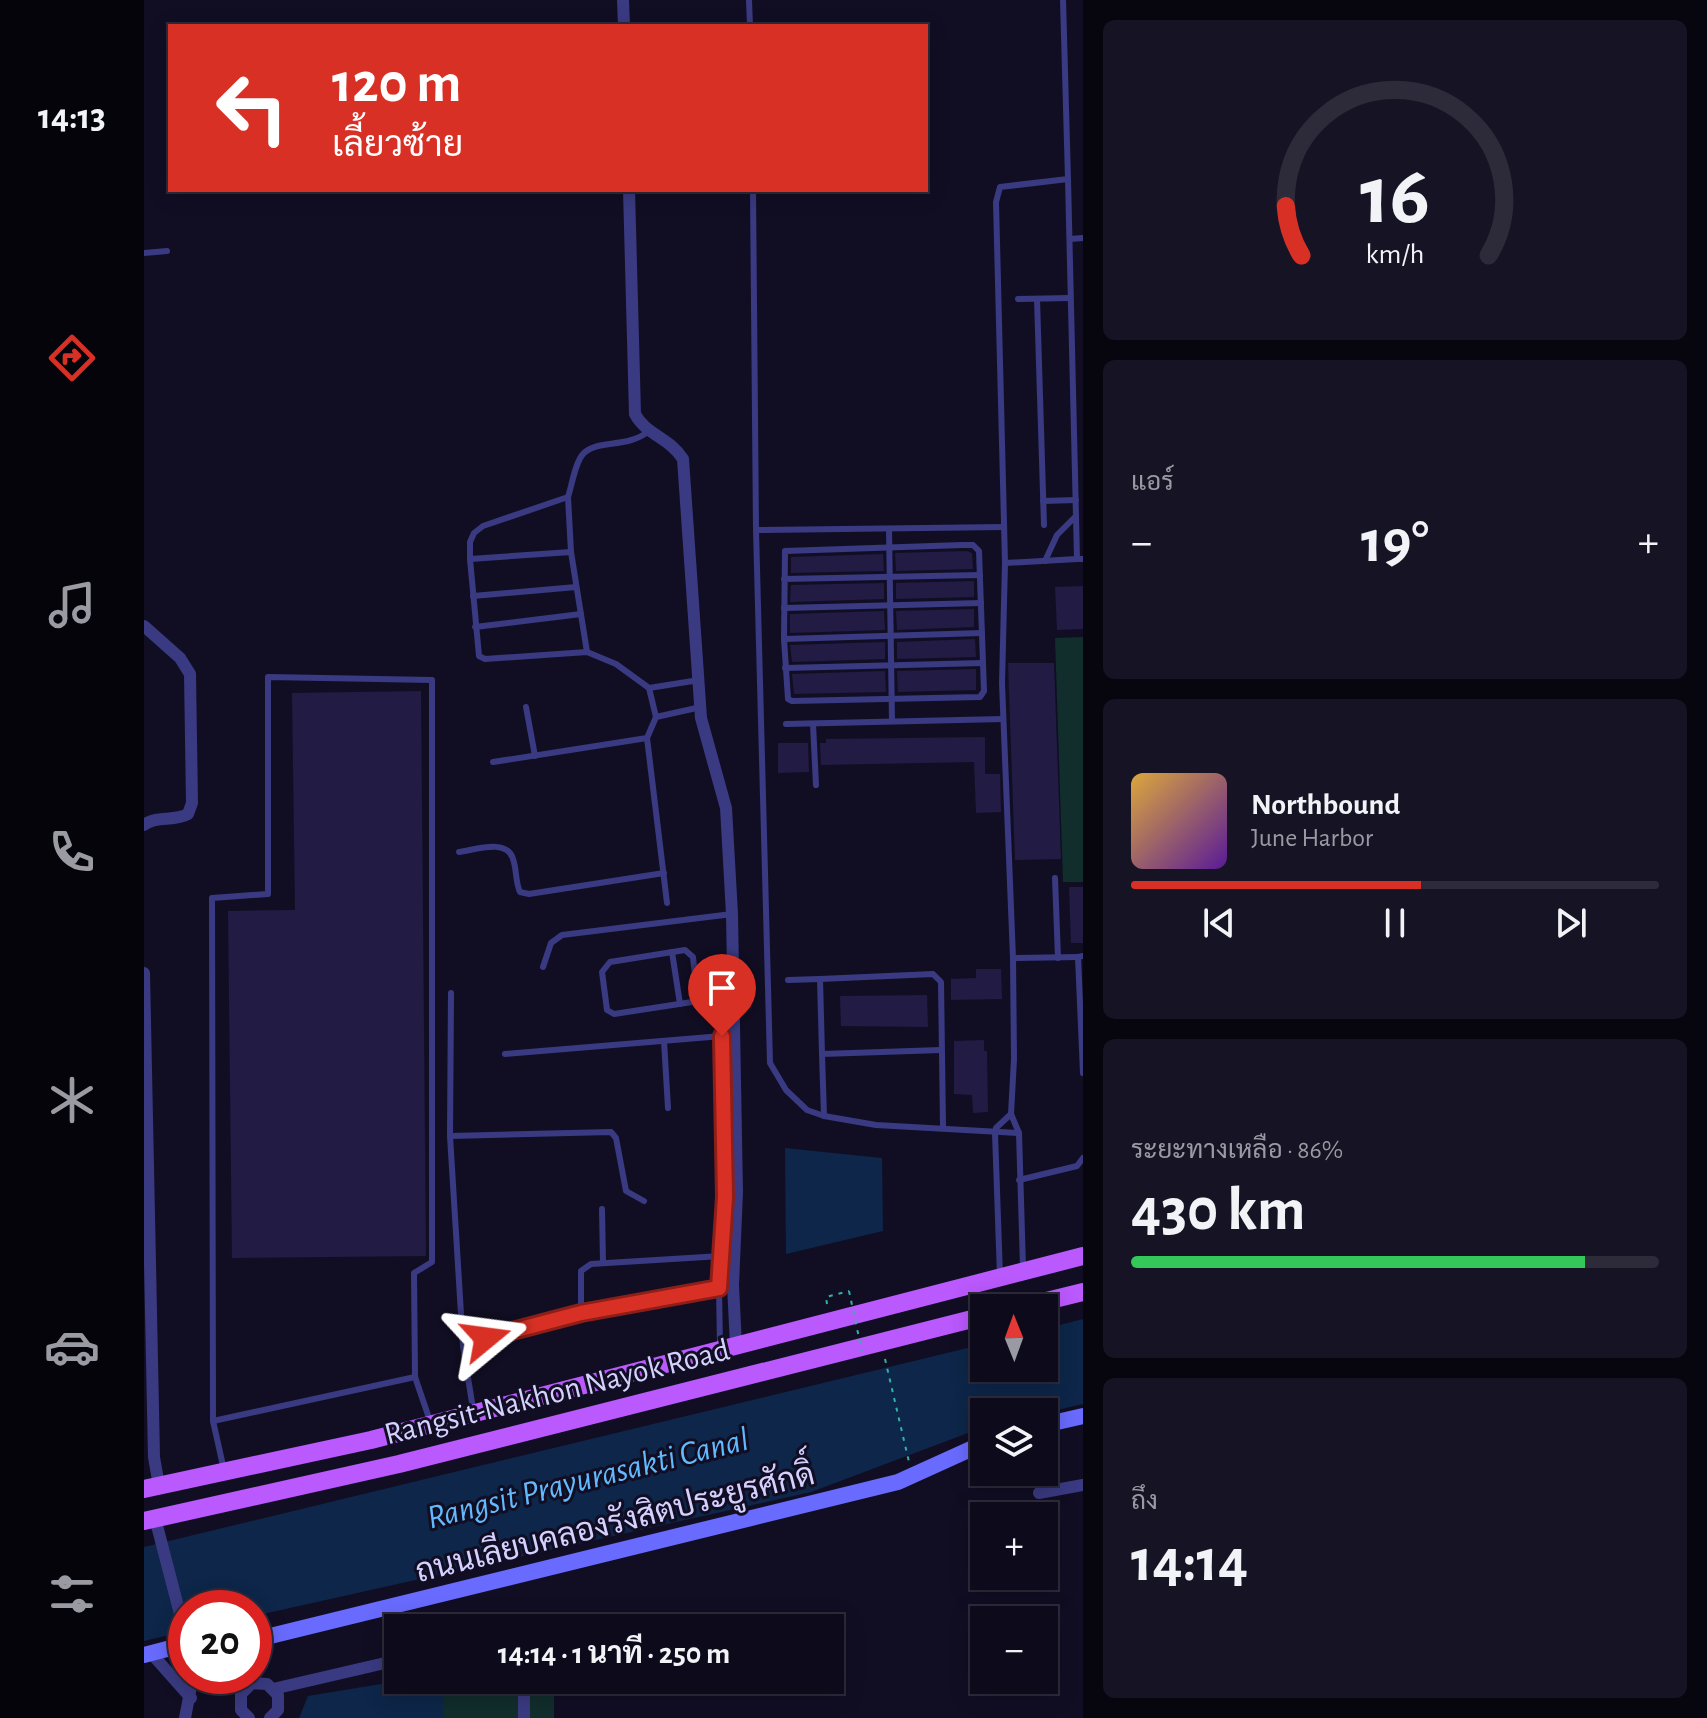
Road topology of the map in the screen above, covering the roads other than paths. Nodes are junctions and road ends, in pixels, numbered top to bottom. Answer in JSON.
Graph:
{"nodes":[{"id":1,"x":623,"y":0,"type":"edge"},
{"id":2,"x":749,"y":0,"type":"edge"},
{"id":3,"x":1063,"y":0,"type":"edge"},
{"id":4,"x":624,"y":24,"type":"edge"},
{"id":5,"x":750,"y":24,"type":"edge"},
{"id":6,"x":1068,"y":179,"type":"junction"},
{"id":7,"x":629,"y":192,"type":"edge"},
{"id":8,"x":753,"y":192,"type":"edge"},
{"id":9,"x":1083,"y":238,"type":"edge"},
{"id":10,"x":1070,"y":239,"type":"junction"},
{"id":11,"x":167,"y":251,"type":"dead end"},
{"id":12,"x":144,"y":253,"type":"edge"},
{"id":13,"x":1070,"y":298,"type":"junction"},
{"id":14,"x":1018,"y":299,"type":"dead end"},
{"id":15,"x":1037,"y":299,"type":"junction"},
{"id":16,"x":649,"y":431,"type":"junction"},
{"id":17,"x":568,"y":497,"type":"junction"},
{"id":18,"x":1076,"y":500,"type":"junction"},
{"id":19,"x":1043,"y":501,"type":"junction"},
{"id":20,"x":1076,"y":516,"type":"junction"},
{"id":21,"x":1044,"y":525,"type":"dead end"},
{"id":22,"x":1004,"y":527,"type":"junction"},
{"id":23,"x":962,"y":528,"type":"junction"},
{"id":24,"x":889,"y":529,"type":"junction"},
{"id":25,"x":756,"y":530,"type":"junction"},
{"id":26,"x":813,"y":530,"type":"junction"},
{"id":27,"x":889,"y":545,"type":"junction"},
{"id":28,"x":962,"y":545,"type":"junction"},
{"id":29,"x":814,"y":548,"type":"junction"},
{"id":30,"x":571,"y":552,"type":"junction"},
{"id":31,"x":470,"y":559,"type":"junction"},
{"id":32,"x":1080,"y":559,"type":"edge"},
{"id":33,"x":1045,"y":561,"type":"junction"},
{"id":34,"x":1005,"y":563,"type":"junction"},
{"id":35,"x":980,"y":575,"type":"junction"},
{"id":36,"x":890,"y":577,"type":"junction"},
{"id":37,"x":784,"y":579,"type":"junction"},
{"id":38,"x":576,"y":587,"type":"junction"},
{"id":39,"x":473,"y":596,"type":"junction"},
{"id":40,"x":981,"y":603,"type":"junction"},
{"id":41,"x":890,"y":606,"type":"junction"},
{"id":42,"x":784,"y":608,"type":"junction"},
{"id":43,"x":581,"y":614,"type":"junction"},
{"id":44,"x":144,"y":626,"type":"edge"},
{"id":45,"x":475,"y":627,"type":"junction"},
{"id":46,"x":982,"y":633,"type":"junction"},
{"id":47,"x":891,"y":637,"type":"junction"},
{"id":48,"x":784,"y":639,"type":"junction"},
{"id":49,"x":587,"y":652,"type":"junction"},
{"id":50,"x":983,"y":663,"type":"junction"},
{"id":51,"x":891,"y":667,"type":"junction"},
{"id":52,"x":785,"y":668,"type":"junction"},
{"id":53,"x":699,"y":680,"type":"junction"},
{"id":54,"x":649,"y":688,"type":"junction"},
{"id":55,"x":892,"y":700,"type":"junction"},
{"id":56,"x":526,"y":707,"type":"dead end"},
{"id":57,"x":701,"y":707,"type":"junction"},
{"id":58,"x":656,"y":717,"type":"junction"},
{"id":59,"x":1003,"y":719,"type":"junction"},
{"id":60,"x":892,"y":721,"type":"junction"},
{"id":61,"x":786,"y":724,"type":"dead end"},
{"id":62,"x":813,"y":724,"type":"junction"},
{"id":63,"x":647,"y":738,"type":"junction"},
{"id":64,"x":535,"y":756,"type":"junction"},
{"id":65,"x":493,"y":762,"type":"dead end"},
{"id":66,"x":816,"y":785,"type":"dead end"},
{"id":67,"x":144,"y":825,"type":"edge"},
{"id":68,"x":459,"y":852,"type":"dead end"},
{"id":69,"x":664,"y":873,"type":"junction"},
{"id":70,"x":1055,"y":878,"type":"dead end"},
{"id":71,"x":667,"y":903,"type":"dead end"},
{"id":72,"x":732,"y":914,"type":"junction"},
{"id":73,"x":672,"y":952,"type":"junction"},
{"id":74,"x":1080,"y":957,"type":"edge"},
{"id":75,"x":1013,"y":958,"type":"junction"},
{"id":76,"x":1058,"y":958,"type":"junction"},
{"id":77,"x":543,"y":967,"type":"dead end"},
{"id":78,"x":733,"y":970,"type":"junction"},
{"id":79,"x":144,"y":973,"type":"edge"},
{"id":80,"x":695,"y":975,"type":"junction"},
{"id":81,"x":820,"y":979,"type":"junction"},
{"id":82,"x":788,"y":980,"type":"dead end"},
{"id":83,"x":451,"y":993,"type":"dead end"},
{"id":84,"x":680,"y":1004,"type":"junction"},
{"id":85,"x":728,"y":1036,"type":"junction"},
{"id":86,"x":664,"y":1041,"type":"junction"},
{"id":87,"x":941,"y":1050,"type":"junction"},
{"id":88,"x":505,"y":1054,"type":"dead end"},
{"id":89,"x":822,"y":1054,"type":"junction"},
{"id":90,"x":1083,"y":1073,"type":"edge"},
{"id":91,"x":668,"y":1108,"type":"dead end"},
{"id":92,"x":1011,"y":1114,"type":"junction"},
{"id":93,"x":824,"y":1116,"type":"junction"},
{"id":94,"x":943,"y":1126,"type":"junction"},
{"id":95,"x":995,"y":1133,"type":"junction"},
{"id":96,"x":1019,"y":1133,"type":"junction"},
{"id":97,"x":450,"y":1136,"type":"junction"},
{"id":98,"x":1083,"y":1158,"type":"edge"},
{"id":99,"x":1019,"y":1180,"type":"junction"},
{"id":100,"x":644,"y":1201,"type":"dead end"},
{"id":101,"x":602,"y":1209,"type":"dead end"},
{"id":102,"x":721,"y":1256,"type":"junction"},
{"id":103,"x":1079,"y":1262,"type":"edge"},
{"id":104,"x":603,"y":1263,"type":"junction"},
{"id":105,"x":1023,"y":1271,"type":"junction"},
{"id":106,"x":1000,"y":1277,"type":"junction"},
{"id":107,"x":719,"y":1288,"type":"junction"},
{"id":108,"x":1082,"y":1290,"type":"edge"},
{"id":109,"x":1058,"y":1297,"type":"edge"},
{"id":110,"x":581,"y":1313,"type":"junction"},
{"id":111,"x":970,"y":1320,"type":"edge"},
{"id":112,"x":463,"y":1346,"type":"junction"},
{"id":113,"x":728,"y":1348,"type":"junction"},
{"id":114,"x":415,"y":1377,"type":"junction"},
{"id":115,"x":473,"y":1414,"type":"junction"},
{"id":116,"x":1083,"y":1416,"type":"edge"},
{"id":117,"x":213,"y":1421,"type":"junction"},
{"id":118,"x":1058,"y":1422,"type":"edge"},
{"id":119,"x":431,"y":1425,"type":"junction"},
{"id":120,"x":970,"y":1449,"type":"edge"},
{"id":121,"x":225,"y":1473,"type":"junction"},
{"id":122,"x":1083,"y":1485,"type":"edge"},
{"id":123,"x":151,"y":1488,"type":"edge"},
{"id":124,"x":1039,"y":1493,"type":"dead end"},
{"id":125,"x":150,"y":1519,"type":"edge"},
{"id":126,"x":174,"y":1590,"type":"edge"},
{"id":127,"x":272,"y":1636,"type":"edge"},
{"id":128,"x":168,"y":1649,"type":"edge"},
{"id":129,"x":148,"y":1654,"type":"edge"},
{"id":130,"x":384,"y":1663,"type":"edge"},
{"id":131,"x":273,"y":1689,"type":"joint"},
{"id":132,"x":191,"y":1694,"type":"edge"},
{"id":133,"x":241,"y":1694,"type":"edge"},
{"id":134,"x":524,"y":1694,"type":"edge"},
{"id":135,"x":191,"y":1698,"type":"junction"},
{"id":136,"x":244,"y":1717,"type":"edge"},
{"id":137,"x":185,"y":1718,"type":"edge"},
{"id":138,"x":270,"y":1718,"type":"edge"},
{"id":139,"x":524,"y":1718,"type":"edge"}],
"edges":[{"from":1,"to":4,"type":"street"},
{"from":2,"to":5,"type":"lane"},
{"from":3,"to":6,"type":"lane"},
{"from":6,"to":10,"type":"lane"},
{"from":6,"to":22,"type":"lane"},
{"from":7,"to":16,"type":"street"},
{"from":8,"to":25,"type":"lane"},
{"from":9,"to":10,"type":"lane"},
{"from":10,"to":13,"type":"lane"},
{"from":11,"to":12,"type":"lane"},
{"from":13,"to":15,"type":"lane"},
{"from":13,"to":18,"type":"lane"},
{"from":14,"to":15,"type":"lane"},
{"from":15,"to":19,"type":"lane"},
{"from":16,"to":17,"type":"lane"},
{"from":16,"to":53,"type":"street"},
{"from":17,"to":30,"type":"lane"},
{"from":17,"to":31,"type":"lane"},
{"from":18,"to":19,"type":"lane"},
{"from":18,"to":20,"type":"lane"},
{"from":19,"to":21,"type":"lane"},
{"from":20,"to":32,"type":"lane"},
{"from":20,"to":33,"type":"lane"},
{"from":22,"to":23,"type":"lane"},
{"from":22,"to":34,"type":"lane"},
{"from":23,"to":24,"type":"lane"},
{"from":23,"to":28,"type":"lane"},
{"from":24,"to":26,"type":"lane"},
{"from":24,"to":27,"type":"lane"},
{"from":25,"to":26,"type":"lane"},
{"from":25,"to":93,"type":"lane"},
{"from":26,"to":29,"type":"lane"},
{"from":27,"to":28,"type":"lane"},
{"from":27,"to":29,"type":"lane"},
{"from":27,"to":36,"type":"lane"},
{"from":28,"to":35,"type":"lane"},
{"from":29,"to":37,"type":"lane"},
{"from":30,"to":31,"type":"lane"},
{"from":30,"to":38,"type":"lane"},
{"from":31,"to":39,"type":"lane"},
{"from":32,"to":33,"type":"lane"},
{"from":33,"to":34,"type":"lane"},
{"from":34,"to":59,"type":"lane"},
{"from":35,"to":36,"type":"lane"},
{"from":35,"to":40,"type":"lane"},
{"from":36,"to":37,"type":"lane"},
{"from":36,"to":41,"type":"lane"},
{"from":37,"to":42,"type":"lane"},
{"from":38,"to":39,"type":"lane"},
{"from":38,"to":43,"type":"lane"},
{"from":39,"to":45,"type":"lane"},
{"from":40,"to":41,"type":"lane"},
{"from":40,"to":46,"type":"lane"},
{"from":41,"to":42,"type":"lane"},
{"from":41,"to":47,"type":"lane"},
{"from":42,"to":48,"type":"lane"},
{"from":43,"to":45,"type":"lane"},
{"from":43,"to":49,"type":"lane"},
{"from":44,"to":67,"type":"street"},
{"from":45,"to":49,"type":"lane"},
{"from":46,"to":47,"type":"lane"},
{"from":46,"to":50,"type":"lane"},
{"from":47,"to":48,"type":"lane"},
{"from":47,"to":51,"type":"lane"},
{"from":48,"to":52,"type":"lane"},
{"from":49,"to":54,"type":"lane"},
{"from":50,"to":51,"type":"lane"},
{"from":50,"to":55,"type":"lane"},
{"from":51,"to":52,"type":"lane"},
{"from":51,"to":55,"type":"lane"},
{"from":52,"to":55,"type":"lane"},
{"from":53,"to":54,"type":"lane"},
{"from":53,"to":57,"type":"street"},
{"from":54,"to":58,"type":"lane"},
{"from":55,"to":60,"type":"lane"},
{"from":56,"to":64,"type":"lane"},
{"from":57,"to":58,"type":"lane"},
{"from":57,"to":72,"type":"street"},
{"from":58,"to":63,"type":"lane"},
{"from":59,"to":60,"type":"lane"},
{"from":59,"to":75,"type":"lane"},
{"from":60,"to":62,"type":"lane"},
{"from":61,"to":62,"type":"lane"},
{"from":62,"to":66,"type":"lane"},
{"from":63,"to":64,"type":"lane"},
{"from":63,"to":69,"type":"lane"},
{"from":64,"to":65,"type":"lane"},
{"from":68,"to":69,"type":"lane"},
{"from":69,"to":71,"type":"lane"},
{"from":70,"to":76,"type":"lane"},
{"from":72,"to":77,"type":"lane"},
{"from":72,"to":78,"type":"street"},
{"from":73,"to":80,"type":"lane"},
{"from":73,"to":84,"type":"lane"},
{"from":73,"to":84,"type":"lane"},
{"from":74,"to":76,"type":"lane"},
{"from":74,"to":90,"type":"lane"},
{"from":75,"to":76,"type":"lane"},
{"from":75,"to":92,"type":"lane"},
{"from":78,"to":80,"type":"lane"},
{"from":78,"to":85,"type":"street"},
{"from":79,"to":123,"type":"street"},
{"from":80,"to":84,"type":"lane"},
{"from":81,"to":82,"type":"lane"},
{"from":81,"to":87,"type":"lane"},
{"from":81,"to":89,"type":"lane"},
{"from":83,"to":97,"type":"lane"},
{"from":85,"to":86,"type":"lane"},
{"from":85,"to":102,"type":"lane"},
{"from":85,"to":113,"type":"street"},
{"from":86,"to":88,"type":"lane"},
{"from":86,"to":91,"type":"lane"},
{"from":87,"to":89,"type":"lane"},
{"from":87,"to":94,"type":"lane"},
{"from":89,"to":93,"type":"lane"},
{"from":92,"to":95,"type":"lane"},
{"from":92,"to":96,"type":"lane"},
{"from":93,"to":94,"type":"lane"},
{"from":94,"to":95,"type":"lane"},
{"from":95,"to":96,"type":"lane"},
{"from":95,"to":106,"type":"lane"},
{"from":96,"to":99,"type":"lane"},
{"from":97,"to":100,"type":"lane"},
{"from":97,"to":112,"type":"lane"},
{"from":98,"to":99,"type":"lane"},
{"from":99,"to":105,"type":"lane"},
{"from":101,"to":104,"type":"lane"},
{"from":102,"to":104,"type":"lane"},
{"from":102,"to":107,"type":"lane"},
{"from":103,"to":105,"type":"main road","name":"Rangsit-Nakhon Nayok Road"},
{"from":104,"to":110,"type":"lane"},
{"from":105,"to":106,"type":"main road","name":"Rangsit-Nakhon Nayok Road"},
{"from":106,"to":113,"type":"main road","name":"Rangsit-Nakhon Nayok Road"},
{"from":107,"to":110,"type":"lane"},
{"from":107,"to":113,"type":"lane"},
{"from":108,"to":109,"type":"main road"},
{"from":110,"to":112,"type":"lane"},
{"from":111,"to":125,"type":"main road","name":"Rangsit-Nakhon Nayok Road"},
{"from":112,"to":115,"type":"lane"},
{"from":113,"to":115,"type":"main road","name":"Rangsit-Nakhon Nayok Road"},
{"from":114,"to":117,"type":"lane"},
{"from":114,"to":117,"type":"lane"},
{"from":114,"to":119,"type":"lane"},
{"from":115,"to":119,"type":"main road","name":"Rangsit-Nakhon Nayok Road"},
{"from":116,"to":118,"type":"street"},
{"from":117,"to":121,"type":"lane"},
{"from":119,"to":121,"type":"main road","name":"Rangsit-Nakhon Nayok Road"},
{"from":120,"to":127,"type":"street","name":"ถนนเลียบคลองรังสิตประยูรศักดิ์"},
{"from":121,"to":123,"type":"main road","name":"Rangsit-Nakhon Nayok Road"},
{"from":122,"to":124,"type":"street"},
{"from":125,"to":126,"type":"street"},
{"from":128,"to":129,"type":"street"},
{"from":129,"to":135,"type":"street"},
{"from":130,"to":131,"type":"street"},
{"from":131,"to":138,"type":"street"},
{"from":132,"to":135,"type":"street"},
{"from":133,"to":136,"type":"street"},
{"from":134,"to":139,"type":"street"},
{"from":135,"to":137,"type":"street"}]}
